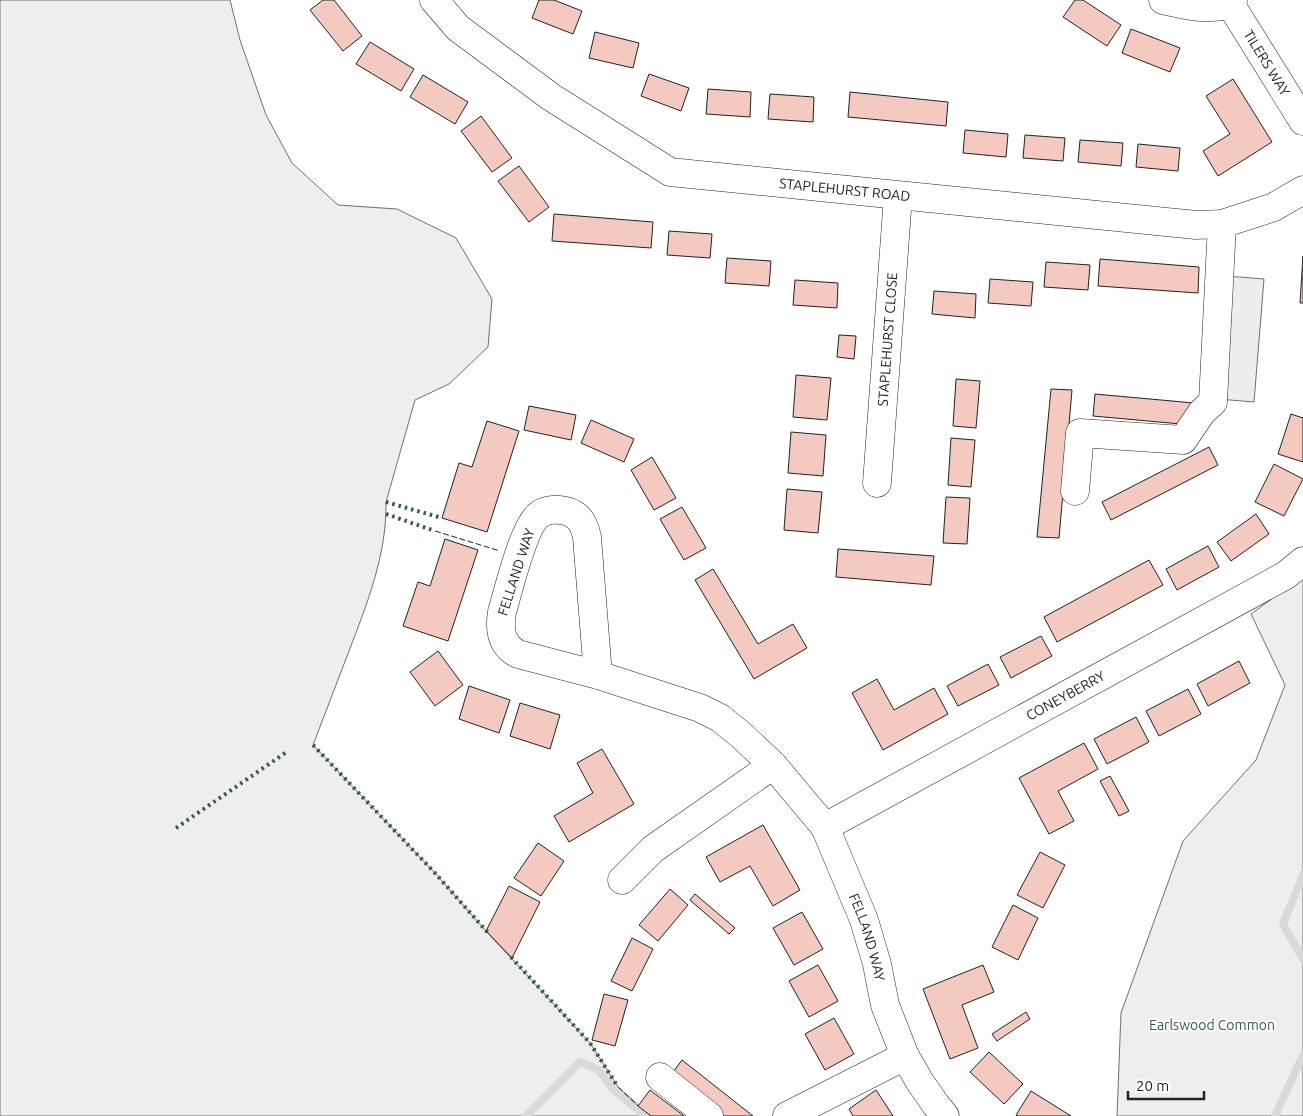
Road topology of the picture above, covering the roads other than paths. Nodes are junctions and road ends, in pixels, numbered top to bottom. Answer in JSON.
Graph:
{"nodes":[{"id":1,"x":434,"y":0,"type":"edge"},
{"id":2,"x":1163,"y":0,"type":"edge"},
{"id":3,"x":1232,"y":2,"type":"edge"},
{"id":4,"x":1303,"y":121,"type":"edge"},
{"id":5,"x":1303,"y":190,"type":"edge"},
{"id":6,"x":898,"y":196,"type":"junction"},
{"id":7,"x":1222,"y":224,"type":"junction"},
{"id":8,"x":877,"y":483,"type":"dead end"},
{"id":9,"x":1076,"y":491,"type":"dead end"},
{"id":10,"x":1303,"y":561,"type":"edge"},
{"id":11,"x":598,"y":675,"type":"junction"},
{"id":12,"x":773,"y":765,"type":"junction"},
{"id":13,"x":825,"y":827,"type":"junction"},
{"id":14,"x":622,"y":880,"type":"dead end"},
{"id":15,"x":905,"y":1056,"type":"junction"},
{"id":16,"x":660,"y":1077,"type":"dead end"},
{"id":17,"x":709,"y":1116,"type":"edge"},
{"id":18,"x":787,"y":1116,"type":"edge"},
{"id":19,"x":945,"y":1116,"type":"edge"}],
"edges":[{"from":1,"to":6,"type":"street","name":"STAPLEHURST ROAD"},
{"from":2,"to":3,"type":"street","name":"TILERS WAY"},
{"from":3,"to":4,"type":"street","name":"TILERS WAY"},
{"from":5,"to":7,"type":"street","name":"STAPLEHURST ROAD"},
{"from":6,"to":7,"type":"street","name":"STAPLEHURST ROAD"},
{"from":6,"to":8,"type":"street","name":"STAPLEHURST CLOSE"},
{"from":7,"to":9,"type":"street"},
{"from":10,"to":13,"type":"street","name":"CONEYBERRY"},
{"from":11,"to":11,"type":"street","name":"FELLAND WAY"},
{"from":11,"to":12,"type":"street","name":"FELLAND WAY"},
{"from":12,"to":13,"type":"street","name":"FELLAND WAY"},
{"from":12,"to":14,"type":"street"},
{"from":13,"to":15,"type":"street","name":"FELLAND WAY"},
{"from":15,"to":18,"type":"street"},
{"from":15,"to":19,"type":"street","name":"FELLAND WAY"},
{"from":16,"to":17,"type":"street"}]}
